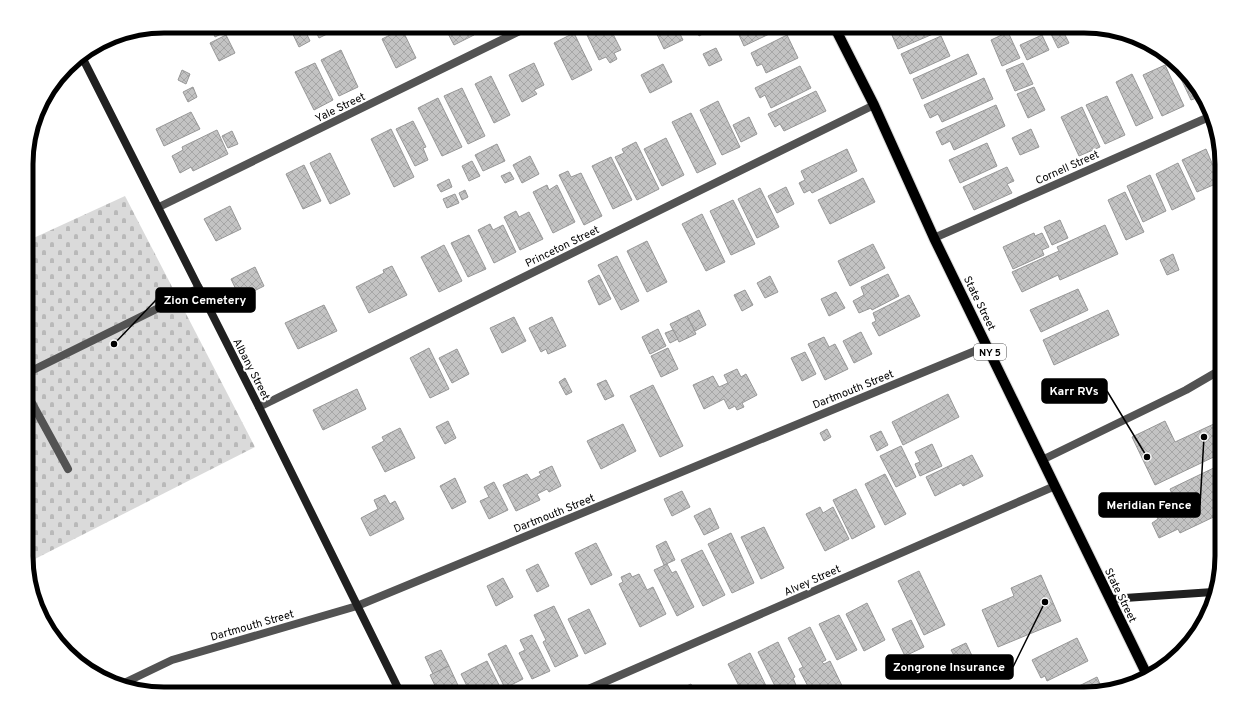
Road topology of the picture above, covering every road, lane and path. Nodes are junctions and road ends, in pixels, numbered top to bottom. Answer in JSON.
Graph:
{"nodes":[{"id":1,"x":516,"y":33,"type":"edge"},
{"id":2,"x":838,"y":33,"type":"edge"},
{"id":3,"x":84,"y":61,"type":"edge"},
{"id":4,"x":874,"y":105,"type":"junction"},
{"id":5,"x":1207,"y":118,"type":"edge"},
{"id":6,"x":159,"y":207,"type":"junction"},
{"id":7,"x":934,"y":238,"type":"junction"},
{"id":8,"x":199,"y":288,"type":"junction"},
{"id":9,"x":987,"y":346,"type":"junction"},
{"id":10,"x":33,"y":370,"type":"edge"},
{"id":11,"x":1215,"y":373,"type":"edge"},
{"id":12,"x":33,"y":405,"type":"edge"},
{"id":13,"x":259,"y":406,"type":"junction"},
{"id":14,"x":1042,"y":460,"type":"junction"},
{"id":15,"x":68,"y":469,"type":"dead end"},
{"id":16,"x":1055,"y":486,"type":"junction"},
{"id":17,"x":1210,"y":592,"type":"edge"},
{"id":18,"x":1110,"y":599,"type":"junction"},
{"id":19,"x":357,"y":606,"type":"junction"},
{"id":20,"x":1145,"y":671,"type":"edge"},
{"id":21,"x":127,"y":682,"type":"edge"},
{"id":22,"x":398,"y":687,"type":"edge"},
{"id":23,"x":593,"y":687,"type":"edge"}],
"edges":[{"from":1,"to":6,"type":"street","name":"Yale Street"},
{"from":2,"to":4,"type":"main road","name":"State Street","number":"NY 5"},
{"from":3,"to":6,"type":"street","name":"Albany Street"},
{"from":4,"to":7,"type":"main road","name":"State Street","number":"NY 5"},
{"from":4,"to":13,"type":"street","name":"Princeton Street"},
{"from":5,"to":7,"type":"street","name":"Cornell Street"},
{"from":6,"to":8,"type":"street","name":"Albany Street"},
{"from":7,"to":9,"type":"main road","name":"State Street","number":"NY 5"},
{"from":8,"to":10,"type":"street"},
{"from":8,"to":13,"type":"street","name":"Albany Street"},
{"from":9,"to":14,"type":"main road","name":"State Street","number":"NY 5"},
{"from":9,"to":19,"type":"street","name":"Dartmouth Street"},
{"from":11,"to":14,"type":"street"},
{"from":12,"to":15,"type":"street"},
{"from":13,"to":19,"type":"street","name":"Albany Street"},
{"from":14,"to":16,"type":"main road","name":"State Street","number":"NY 5"},
{"from":16,"to":18,"type":"main road","name":"State Street","number":"NY 5"},
{"from":16,"to":23,"type":"street","name":"Alvey Street"},
{"from":17,"to":18,"type":"street"},
{"from":18,"to":20,"type":"main road","name":"State Street","number":"NY 5"},
{"from":19,"to":21,"type":"street","name":"Dartmouth Street"},
{"from":19,"to":22,"type":"street","name":"Albany Street"}]}
